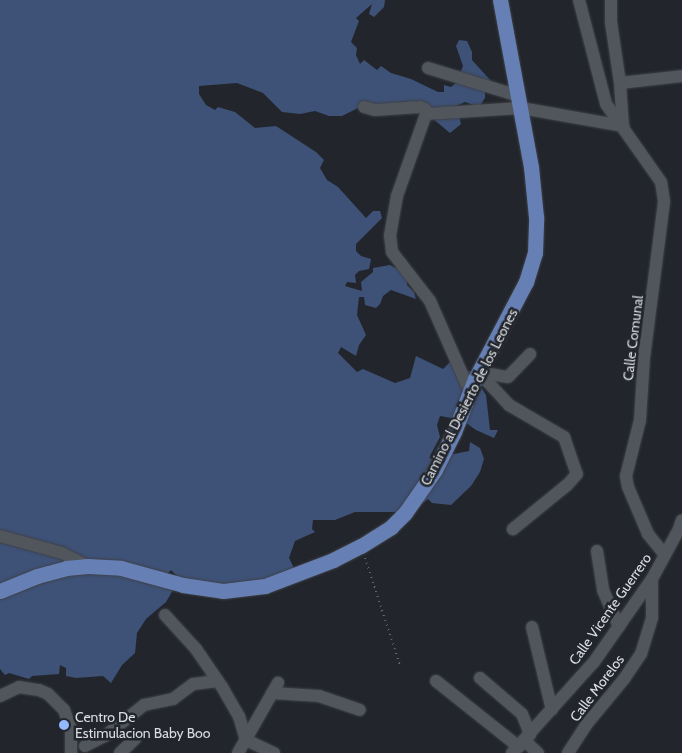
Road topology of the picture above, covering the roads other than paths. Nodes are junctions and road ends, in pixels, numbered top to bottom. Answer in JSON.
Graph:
{"nodes":[{"id":1,"x":500,"y":0,"type":"edge"},
{"id":2,"x":579,"y":0,"type":"edge"},
{"id":3,"x":611,"y":0,"type":"edge"},
{"id":4,"x":428,"y":68,"type":"dead end"},
{"id":5,"x":682,"y":76,"type":"edge"},
{"id":6,"x":620,"y":83,"type":"junction"},
{"id":7,"x":520,"y":102,"type":"junction"},
{"id":8,"x":369,"y":108,"type":"dead end"},
{"id":9,"x":426,"y":112,"type":"junction"},
{"id":10,"x":623,"y":126,"type":"junction"},
{"id":11,"x":530,"y":354,"type":"dead end"},
{"id":12,"x":478,"y":373,"type":"junction"},
{"id":13,"x":470,"y":392,"type":"junction"},
{"id":14,"x":682,"y":520,"type":"edge"},
{"id":15,"x":513,"y":530,"type":"dead end"},
{"id":16,"x":0,"y":536,"type":"edge"},
{"id":17,"x":597,"y":552,"type":"dead end"},
{"id":18,"x":665,"y":555,"type":"junction"},
{"id":19,"x":88,"y":566,"type":"junction"},
{"id":20,"x":652,"y":579,"type":"junction"},
{"id":21,"x":0,"y":591,"type":"edge"},
{"id":22,"x":165,"y":615,"type":"dead end"},
{"id":23,"x":532,"y":627,"type":"dead end"},
{"id":24,"x":619,"y":627,"type":"junction"},
{"id":25,"x":480,"y":678,"type":"dead end"},
{"id":26,"x":218,"y":681,"type":"junction"},
{"id":27,"x":436,"y":681,"type":"dead end"},
{"id":28,"x":0,"y":696,"type":"edge"},
{"id":29,"x":360,"y":710,"type":"dead end"},
{"id":30,"x":552,"y":710,"type":"junction"},
{"id":31,"x":72,"y":729,"type":"junction"},
{"id":32,"x":135,"y":739,"type":"dead end"},
{"id":33,"x":246,"y":740,"type":"junction"},
{"id":34,"x":521,"y":744,"type":"edge"},
{"id":35,"x":87,"y":750,"type":"edge"},
{"id":36,"x":71,"y":753,"type":"edge"},
{"id":37,"x":120,"y":753,"type":"edge"},
{"id":38,"x":238,"y":753,"type":"edge"},
{"id":39,"x":274,"y":753,"type":"edge"},
{"id":40,"x":538,"y":753,"type":"edge"},
{"id":41,"x":568,"y":753,"type":"edge"}],
"edges":[{"from":1,"to":7,"type":"main road","name":"Camino al Desierto de los Leones"},
{"from":2,"to":10,"type":"street","name":"Calle Comunal"},
{"from":3,"to":6,"type":"street"},
{"from":4,"to":7,"type":"street"},
{"from":5,"to":6,"type":"street"},
{"from":6,"to":10,"type":"street"},
{"from":7,"to":9,"type":"street"},
{"from":7,"to":10,"type":"street"},
{"from":7,"to":12,"type":"main road","name":"Camino al Desierto de los Leones"},
{"from":8,"to":9,"type":"street"},
{"from":9,"to":13,"type":"street"},
{"from":10,"to":18,"type":"street","name":"Calle Comunal"},
{"from":11,"to":12,"type":"street"},
{"from":12,"to":13,"type":"main road","name":"Camino al Desierto de los Leones"},
{"from":12,"to":15,"type":"street"},
{"from":13,"to":19,"type":"main road","name":"Camino al Desierto de los Leones"},
{"from":14,"to":18,"type":"street","name":"Calle Vicente Guerrero"},
{"from":16,"to":19,"type":"street"},
{"from":17,"to":24,"type":"street"},
{"from":18,"to":20,"type":"street","name":"Calle Vicente Guerrero"},
{"from":19,"to":21,"type":"main road","name":"Camino al Desierto de los Leones"},
{"from":20,"to":24,"type":"street","name":"Calle Vicente Guerrero"},
{"from":20,"to":41,"type":"street","name":"Calle Morelos"},
{"from":22,"to":26,"type":"street"},
{"from":23,"to":30,"type":"street"},
{"from":24,"to":30,"type":"street","name":"Calle Vicente Guerrero"},
{"from":25,"to":34,"type":"street"},
{"from":26,"to":33,"type":"street"},
{"from":26,"to":35,"type":"street"},
{"from":27,"to":34,"type":"street"},
{"from":28,"to":31,"type":"street"},
{"from":29,"to":33,"type":"street"},
{"from":30,"to":34,"type":"street","name":"Calle Vicente Guerrero"},
{"from":31,"to":35,"type":"street"},
{"from":31,"to":36,"type":"street"},
{"from":32,"to":37,"type":"street"},
{"from":33,"to":38,"type":"street"},
{"from":33,"to":39,"type":"street"},
{"from":34,"to":40,"type":"street"}]}
